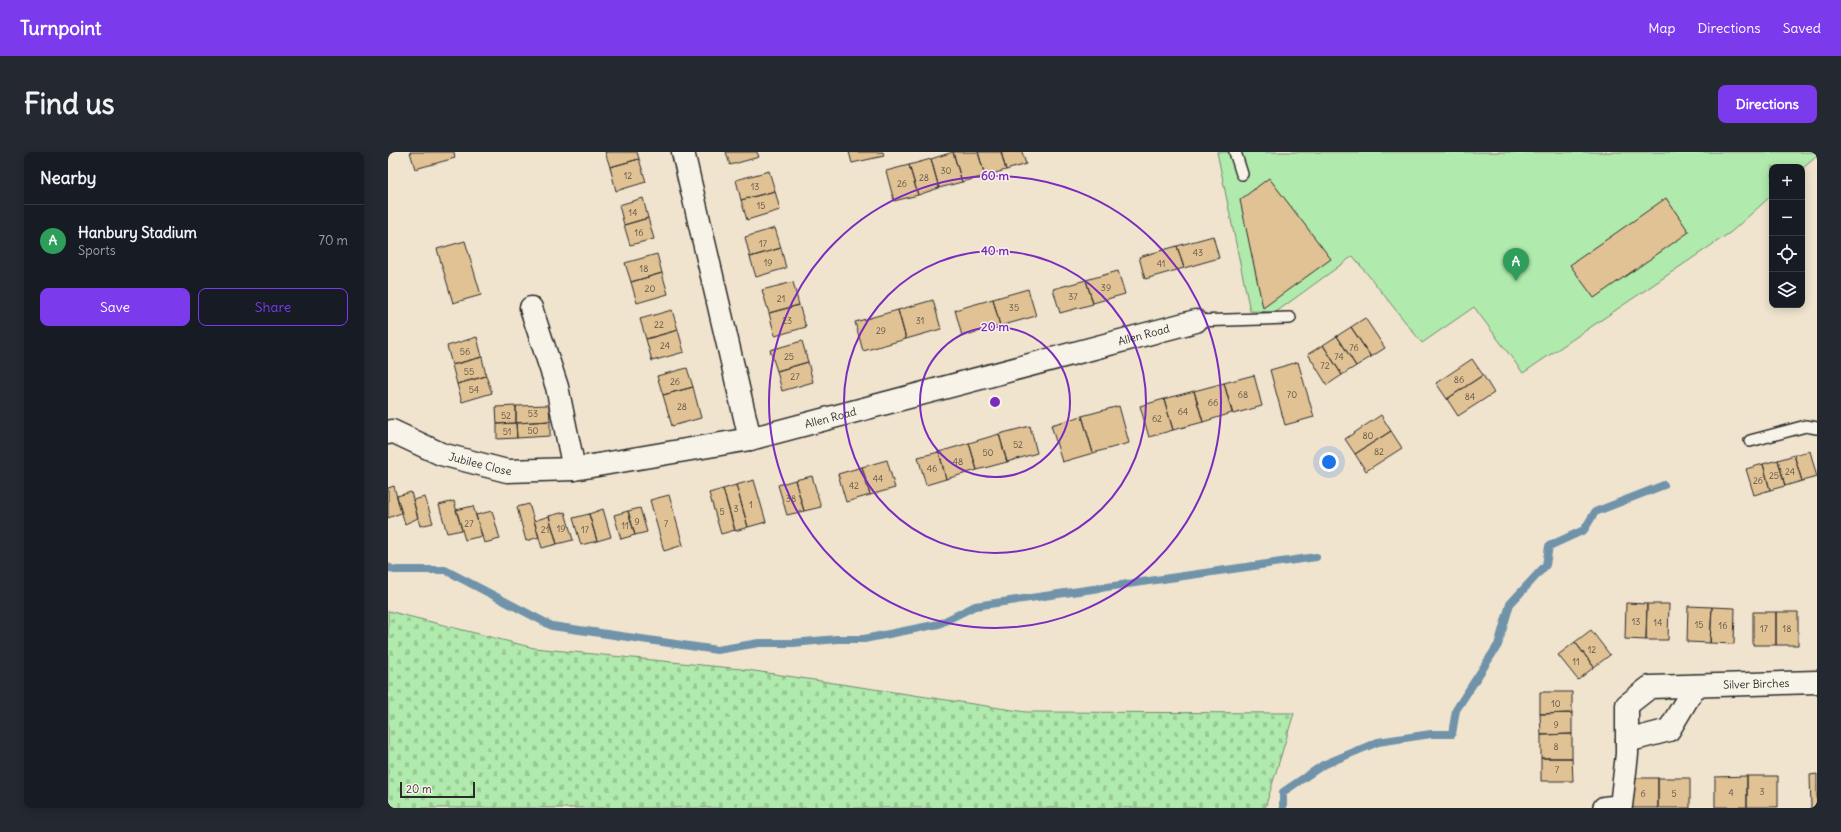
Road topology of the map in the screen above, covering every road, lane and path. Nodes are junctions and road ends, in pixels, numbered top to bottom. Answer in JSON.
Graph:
{"nodes":[{"id":1,"x":683,"y":152,"type":"edge"},
{"id":2,"x":1234,"y":152,"type":"edge"},
{"id":3,"x":1242,"y":174,"type":"dead end"},
{"id":4,"x":531,"y":308,"type":"dead end"},
{"id":5,"x":1290,"y":318,"type":"dead end"},
{"id":6,"x":1196,"y":321,"type":"joint"},
{"id":7,"x":389,"y":428,"type":"edge"},
{"id":8,"x":1817,"y":428,"type":"edge"},
{"id":9,"x":750,"y":439,"type":"junction"},
{"id":10,"x":1750,"y":441,"type":"dead end"},
{"id":11,"x":574,"y":469,"type":"junction"},
{"id":12,"x":1817,"y":682,"type":"edge"},
{"id":13,"x":1695,"y":686,"type":"junction"},
{"id":14,"x":1627,"y":741,"type":"junction"},
{"id":15,"x":1604,"y":808,"type":"edge"}],
"edges":[{"from":1,"to":9,"type":"street"},
{"from":2,"to":3,"type":"lane"},
{"from":4,"to":11,"type":"street"},
{"from":5,"to":6,"type":"lane"},
{"from":6,"to":9,"type":"street","name":"Allen Road"},
{"from":7,"to":11,"type":"street","name":"Jubilee Close"},
{"from":8,"to":10,"type":"lane"},
{"from":9,"to":11,"type":"street","name":"Jubilee Close"},
{"from":12,"to":13,"type":"street","name":"Silver Birches"},
{"from":13,"to":14,"type":"street"},
{"from":13,"to":14,"type":"street","name":"Silver Birches"},
{"from":14,"to":15,"type":"street","name":"Silver Birches"}]}
